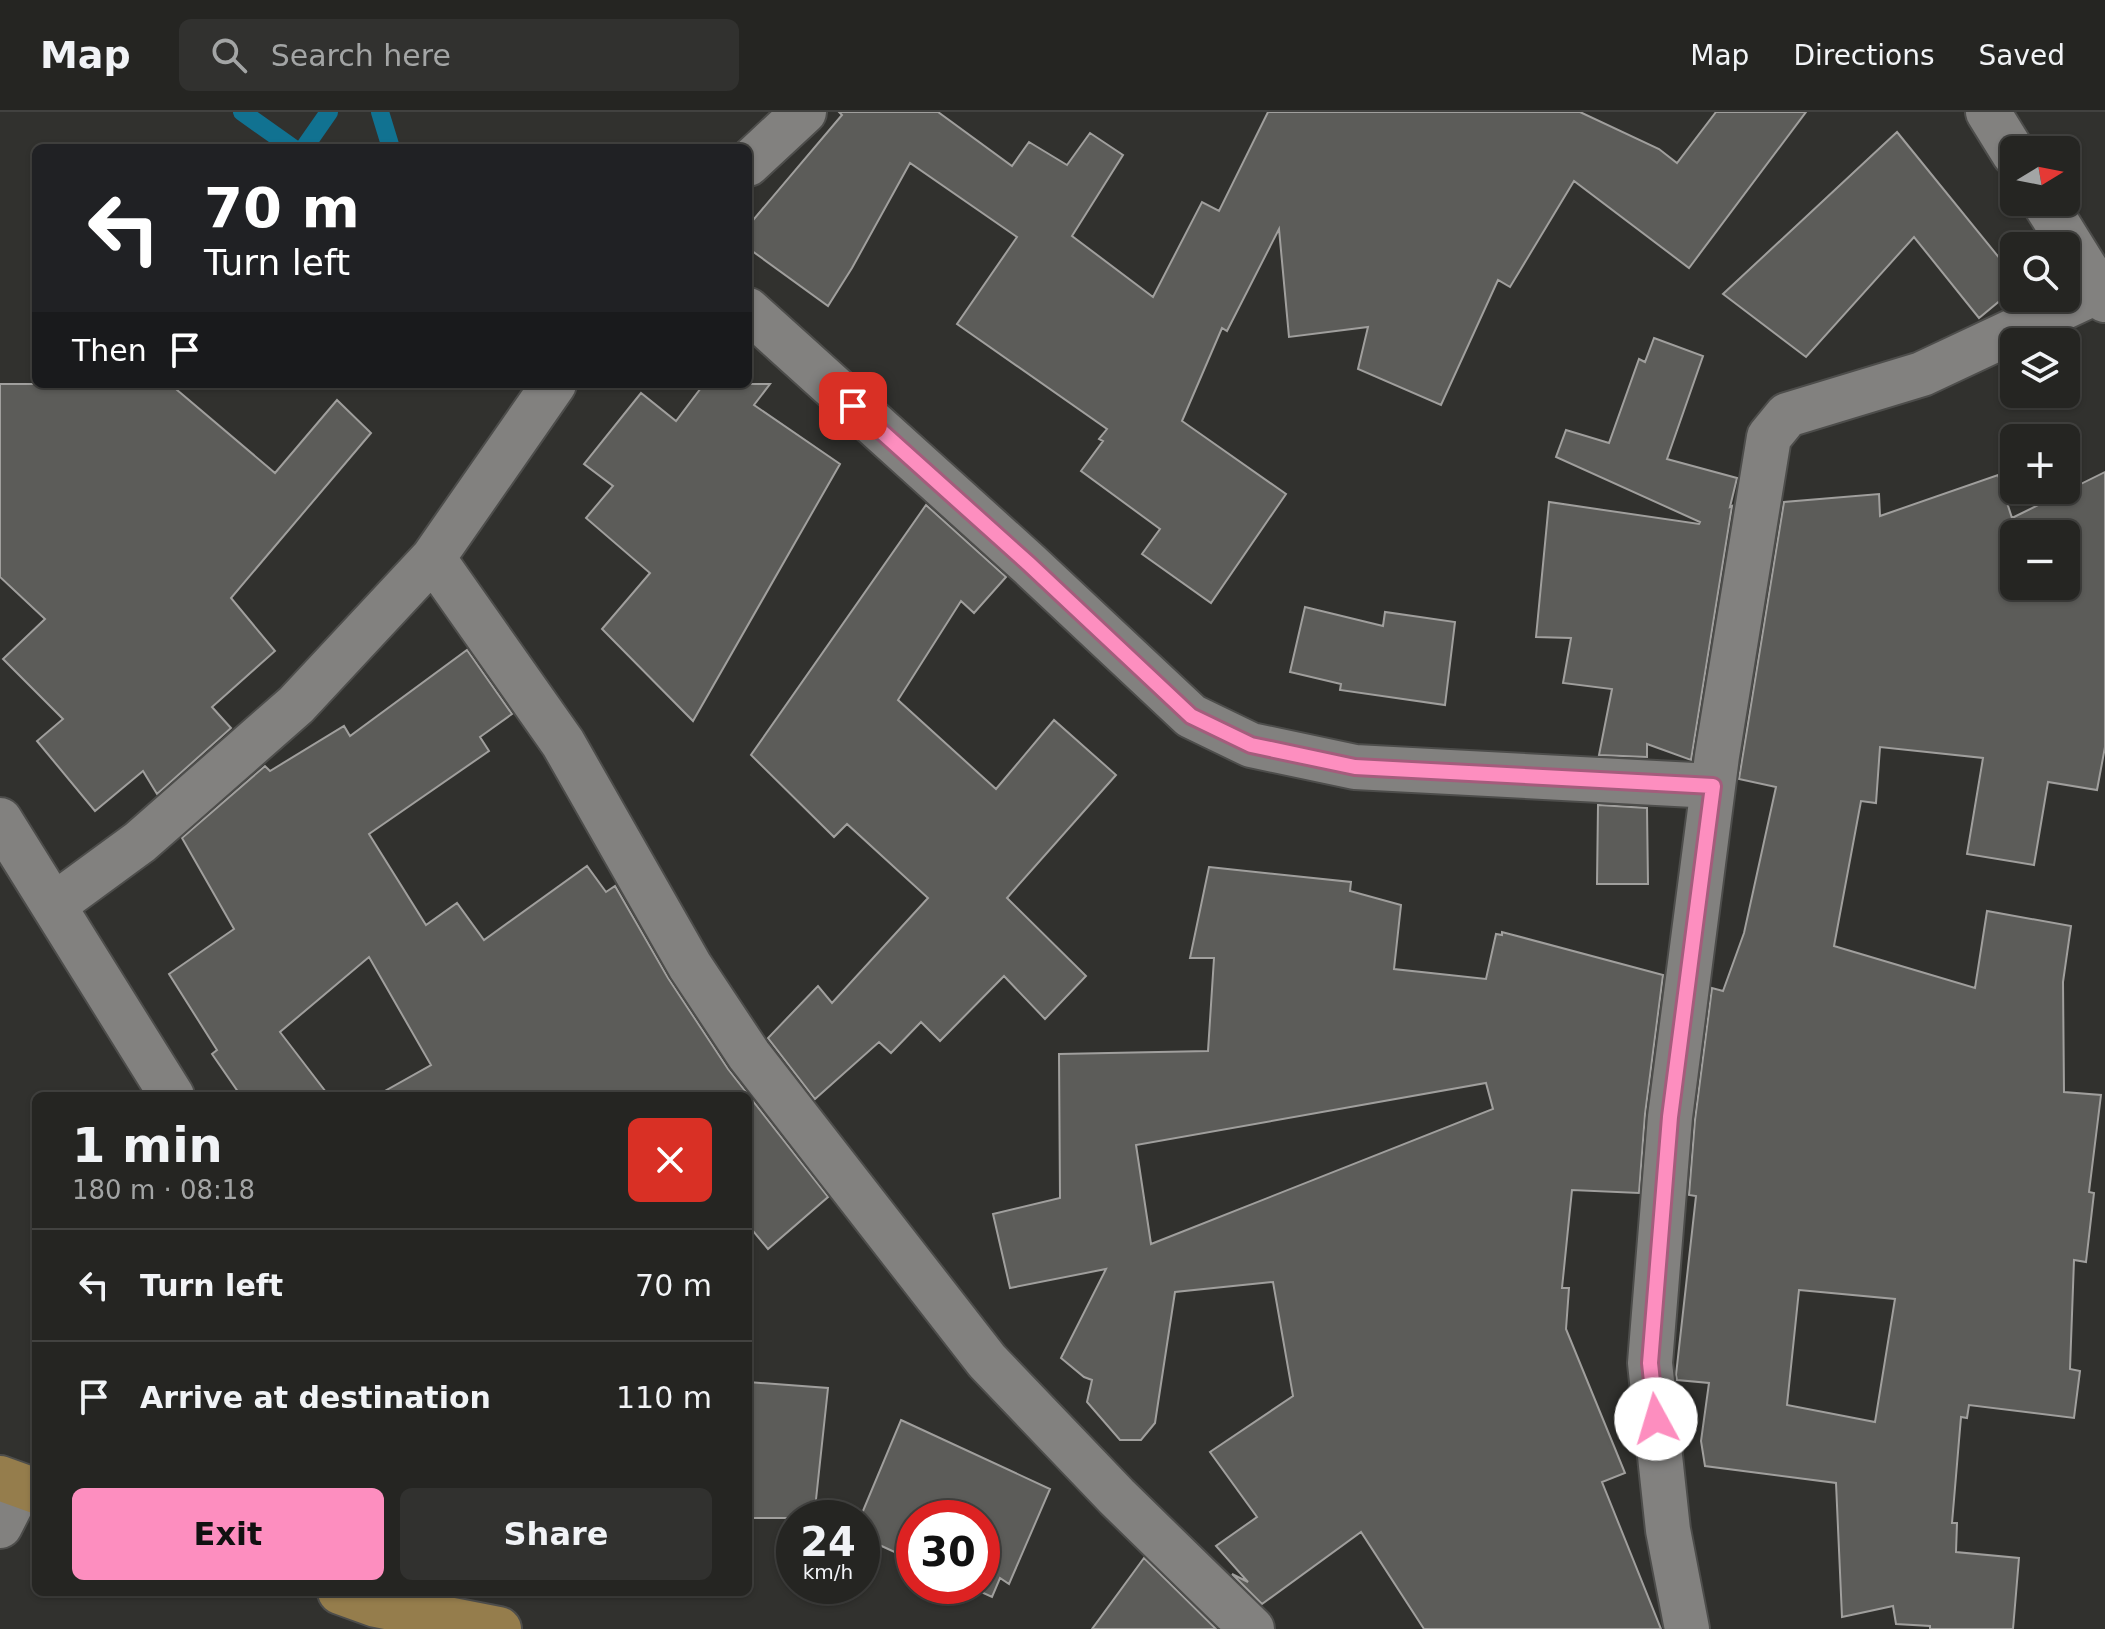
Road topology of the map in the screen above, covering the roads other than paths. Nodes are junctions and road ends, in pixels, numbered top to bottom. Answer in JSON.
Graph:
{"nodes":[{"id":1,"x":804,"y":112,"type":"edge"},
{"id":2,"x":1988,"y":112,"type":"edge"},
{"id":3,"x":2003,"y":136,"type":"edge"},
{"id":4,"x":752,"y":160,"type":"edge"},
{"id":5,"x":2053,"y":216,"type":"edge"},
{"id":6,"x":2103,"y":293,"type":"edge"},
{"id":7,"x":752,"y":314,"type":"edge"},
{"id":8,"x":551,"y":388,"type":"edge"},
{"id":9,"x":433,"y":558,"type":"junction"},
{"id":10,"x":1713,"y":786,"type":"junction"},
{"id":11,"x":0,"y":820,"type":"edge"},
{"id":12,"x":54,"y":905,"type":"junction"},
{"id":13,"x":170,"y":1092,"type":"edge"},
{"id":14,"x":19,"y":1485,"type":"edge"},
{"id":15,"x":0,"y":1526,"type":"edge"},
{"id":16,"x":364,"y":1605,"type":"edge"},
{"id":17,"x":499,"y":1629,"type":"edge"},
{"id":18,"x":1252,"y":1629,"type":"edge"},
{"id":19,"x":1687,"y":1629,"type":"edge"}],
"edges":[{"from":1,"to":4,"type":"street"},
{"from":2,"to":3,"type":"street"},
{"from":5,"to":6,"type":"street"},
{"from":6,"to":10,"type":"street"},
{"from":7,"to":10,"type":"street"},
{"from":8,"to":9,"type":"street"},
{"from":9,"to":12,"type":"street"},
{"from":9,"to":18,"type":"street"},
{"from":10,"to":19,"type":"street"},
{"from":11,"to":12,"type":"street"},
{"from":12,"to":13,"type":"street"},
{"from":14,"to":15,"type":"street"},
{"from":16,"to":17,"type":"main road"}]}
